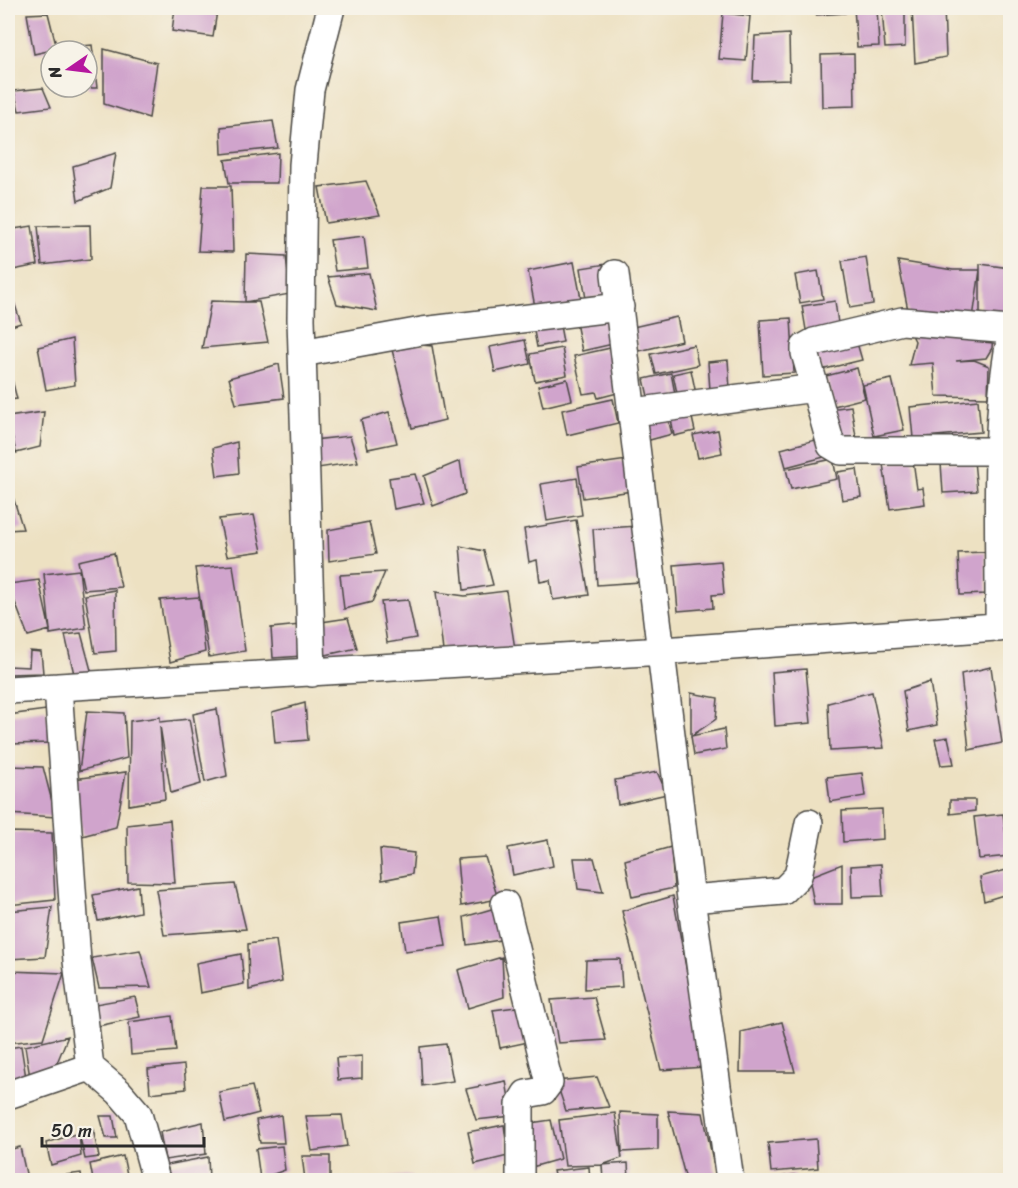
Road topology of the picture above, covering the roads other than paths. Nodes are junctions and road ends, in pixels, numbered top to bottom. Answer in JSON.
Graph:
{"nodes":[{"id":1,"x":331,"y":8,"type":"edge"},
{"id":2,"x":615,"y":274,"type":"dead end"},
{"id":3,"x":620,"y":307,"type":"junction"},
{"id":4,"x":1011,"y":330,"type":"edge"},
{"id":5,"x":1011,"y":341,"type":"edge"},
{"id":6,"x":302,"y":353,"type":"junction"},
{"id":7,"x":815,"y":388,"type":"junction"},
{"id":8,"x":634,"y":412,"type":"junction"},
{"id":9,"x":1001,"y":451,"type":"junction"},
{"id":10,"x":1005,"y":627,"type":"edge"},
{"id":11,"x":663,"y":651,"type":"junction"},
{"id":12,"x":312,"y":673,"type":"junction"},
{"id":13,"x":58,"y":687,"type":"junction"},
{"id":14,"x":8,"y":690,"type":"edge"},
{"id":15,"x":809,"y":823,"type":"dead end"},
{"id":16,"x":691,"y":899,"type":"junction"},
{"id":17,"x":505,"y":904,"type":"dead end"},
{"id":18,"x":90,"y":1067,"type":"junction"},
{"id":19,"x":8,"y":1095,"type":"edge"},
{"id":20,"x":156,"y":1180,"type":"edge"},
{"id":21,"x":520,"y":1180,"type":"edge"},
{"id":22,"x":730,"y":1180,"type":"edge"}],
"edges":[{"from":1,"to":6,"type":"street"},
{"from":2,"to":3,"type":"street"},
{"from":3,"to":6,"type":"street"},
{"from":3,"to":8,"type":"street"},
{"from":4,"to":7,"type":"street"},
{"from":5,"to":9,"type":"street"},
{"from":6,"to":12,"type":"street"},
{"from":7,"to":8,"type":"street"},
{"from":7,"to":9,"type":"street"},
{"from":8,"to":11,"type":"street"},
{"from":9,"to":10,"type":"street"},
{"from":10,"to":11,"type":"street"},
{"from":11,"to":12,"type":"street"},
{"from":11,"to":16,"type":"street"},
{"from":12,"to":13,"type":"street"},
{"from":13,"to":14,"type":"street"},
{"from":13,"to":18,"type":"street"},
{"from":15,"to":16,"type":"street"},
{"from":16,"to":22,"type":"street"},
{"from":17,"to":21,"type":"street"},
{"from":18,"to":19,"type":"street"},
{"from":18,"to":20,"type":"street"}]}
